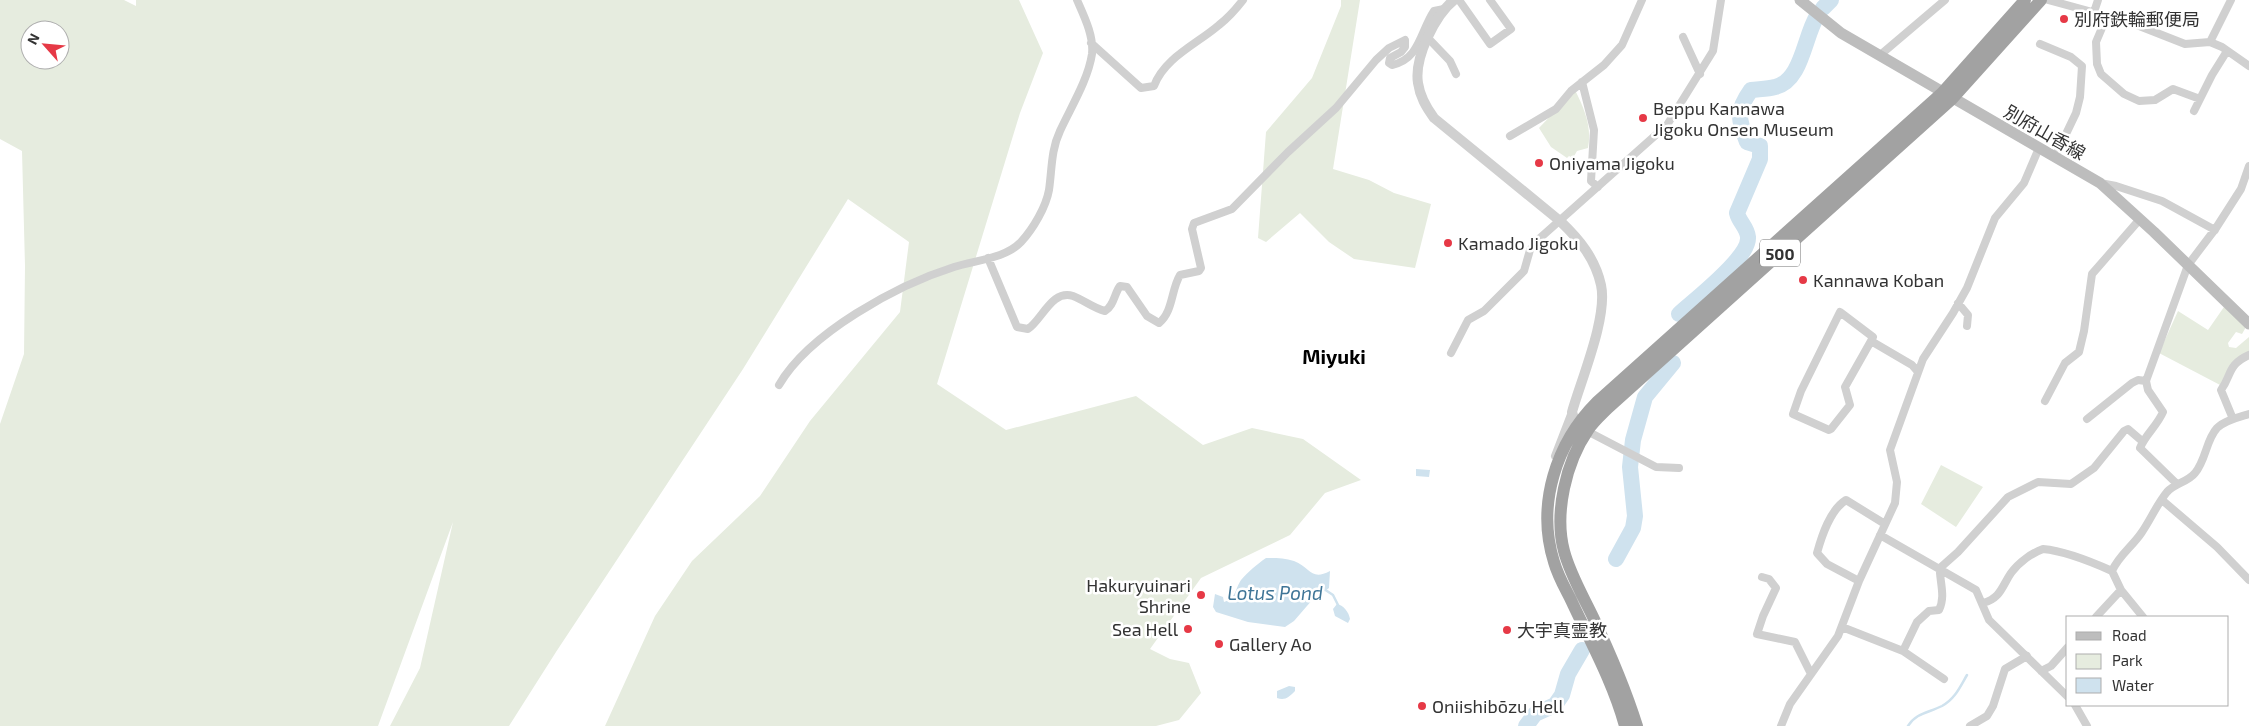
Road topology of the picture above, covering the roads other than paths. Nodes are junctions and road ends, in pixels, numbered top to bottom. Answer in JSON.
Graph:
{"nodes":[{"id":1,"x":1077,"y":0,"type":"edge"},
{"id":2,"x":1244,"y":0,"type":"edge"},
{"id":3,"x":1454,"y":0,"type":"edge"},
{"id":4,"x":1459,"y":0,"type":"edge"},
{"id":5,"x":1490,"y":0,"type":"edge"},
{"id":6,"x":1642,"y":0,"type":"edge"},
{"id":7,"x":1720,"y":0,"type":"edge"},
{"id":8,"x":1800,"y":0,"type":"edge"},
{"id":9,"x":1945,"y":0,"type":"edge"},
{"id":10,"x":2025,"y":0,"type":"edge"},
{"id":11,"x":2041,"y":0,"type":"edge"},
{"id":12,"x":2048,"y":0,"type":"edge"},
{"id":13,"x":2098,"y":0,"type":"edge"},
{"id":14,"x":2231,"y":0,"type":"edge"},
{"id":15,"x":1444,"y":9,"type":"junction"},
{"id":16,"x":2094,"y":12,"type":"junction"},
{"id":17,"x":2107,"y":16,"type":"junction"},
{"id":18,"x":1427,"y":37,"type":"junction"},
{"id":19,"x":1683,"y":37,"type":"dead end"},
{"id":20,"x":2210,"y":42,"type":"junction"},
{"id":21,"x":1091,"y":43,"type":"junction"},
{"id":22,"x":2040,"y":44,"type":"dead end"},
{"id":23,"x":2227,"y":51,"type":"junction"},
{"id":24,"x":1879,"y":56,"type":"junction"},
{"id":25,"x":2249,"y":66,"type":"edge"},
{"id":26,"x":1456,"y":74,"type":"dead end"},
{"id":27,"x":1700,"y":74,"type":"junction"},
{"id":28,"x":1582,"y":82,"type":"junction"},
{"id":29,"x":1947,"y":96,"type":"junction"},
{"id":30,"x":2200,"y":99,"type":"junction"},
{"id":31,"x":2194,"y":111,"type":"dead end"},
{"id":32,"x":1510,"y":136,"type":"dead end"},
{"id":33,"x":2039,"y":148,"type":"junction"},
{"id":34,"x":2055,"y":157,"type":"junction"},
{"id":35,"x":2249,"y":166,"type":"edge"},
{"id":36,"x":2100,"y":183,"type":"junction"},
{"id":37,"x":1598,"y":187,"type":"junction"},
{"id":38,"x":2140,"y":219,"type":"junction"},
{"id":39,"x":1560,"y":220,"type":"junction"},
{"id":40,"x":2215,"y":230,"type":"junction"},
{"id":41,"x":988,"y":258,"type":"junction"},
{"id":42,"x":2188,"y":265,"type":"junction"},
{"id":43,"x":1958,"y":303,"type":"junction"},
{"id":44,"x":2249,"y":324,"type":"edge"},
{"id":45,"x":1967,"y":326,"type":"dead end"},
{"id":46,"x":1871,"y":342,"type":"junction"},
{"id":47,"x":1451,"y":353,"type":"dead end"},
{"id":48,"x":2249,"y":355,"type":"edge"},
{"id":49,"x":1918,"y":372,"type":"junction"},
{"id":50,"x":2146,"y":381,"type":"junction"},
{"id":51,"x":779,"y":385,"type":"dead end"},
{"id":52,"x":2045,"y":401,"type":"dead end"},
{"id":53,"x":1572,"y":412,"type":"junction"},
{"id":54,"x":2249,"y":414,"type":"edge"},
{"id":55,"x":2087,"y":419,"type":"dead end"},
{"id":56,"x":2233,"y":419,"type":"junction"},
{"id":57,"x":1582,"y":428,"type":"junction"},
{"id":58,"x":2142,"y":441,"type":"junction"},
{"id":59,"x":1679,"y":468,"type":"dead end"},
{"id":60,"x":1552,"y":478,"type":"junction"},
{"id":61,"x":2177,"y":484,"type":"junction"},
{"id":62,"x":2162,"y":500,"type":"junction"},
{"id":63,"x":1885,"y":524,"type":"junction"},
{"id":64,"x":1880,"y":536,"type":"junction"},
{"id":65,"x":1941,"y":568,"type":"junction"},
{"id":66,"x":2112,"y":571,"type":"junction"},
{"id":67,"x":1762,"y":577,"type":"dead end"},
{"id":68,"x":2249,"y":580,"type":"edge"},
{"id":69,"x":1858,"y":581,"type":"junction"},
{"id":70,"x":2121,"y":590,"type":"junction"},
{"id":71,"x":1983,"y":603,"type":"junction"},
{"id":72,"x":2097,"y":616,"type":"edge"},
{"id":73,"x":2142,"y":616,"type":"edge"},
{"id":74,"x":1842,"y":627,"type":"junction"},
{"id":75,"x":2066,"y":649,"type":"edge"},
{"id":76,"x":1903,"y":651,"type":"junction"},
{"id":77,"x":2027,"y":656,"type":"junction"},
{"id":78,"x":2042,"y":671,"type":"junction"},
{"id":79,"x":1811,"y":674,"type":"junction"},
{"id":80,"x":1944,"y":679,"type":"dead end"},
{"id":81,"x":2066,"y":694,"type":"edge"},
{"id":82,"x":2076,"y":706,"type":"edge"},
{"id":83,"x":1625,"y":726,"type":"edge"},
{"id":84,"x":1637,"y":726,"type":"edge"},
{"id":85,"x":1781,"y":726,"type":"edge"},
{"id":86,"x":1970,"y":726,"type":"edge"},
{"id":87,"x":2088,"y":726,"type":"edge"}],
"edges":[{"from":1,"to":21,"type":"street"},
{"from":2,"to":21,"type":"street"},
{"from":3,"to":15,"type":"street"},
{"from":4,"to":5,"type":"street"},
{"from":6,"to":28,"type":"street"},
{"from":7,"to":27,"type":"street"},
{"from":8,"to":24,"type":"main road","name":"別府山香線"},
{"from":9,"to":24,"type":"street"},
{"from":10,"to":29,"type":"highway","number":"500"},
{"from":11,"to":29,"type":"highway","number":"500"},
{"from":12,"to":16,"type":"street"},
{"from":13,"to":16,"type":"street"},
{"from":14,"to":20,"type":"street"},
{"from":15,"to":18,"type":"street"},
{"from":15,"to":41,"type":"street"},
{"from":16,"to":17,"type":"street"},
{"from":17,"to":20,"type":"street"},
{"from":17,"to":30,"type":"street"},
{"from":18,"to":26,"type":"street"},
{"from":18,"to":39,"type":"street"},
{"from":19,"to":27,"type":"street"},
{"from":20,"to":23,"type":"street"},
{"from":21,"to":41,"type":"street"},
{"from":22,"to":34,"type":"street"},
{"from":23,"to":25,"type":"street"},
{"from":23,"to":30,"type":"street"},
{"from":24,"to":29,"type":"main road","name":"別府山香線"},
{"from":27,"to":37,"type":"street"},
{"from":28,"to":32,"type":"street"},
{"from":28,"to":37,"type":"street"},
{"from":29,"to":33,"type":"main road","name":"別府山香線"},
{"from":29,"to":57,"type":"highway","number":"500"},
{"from":30,"to":31,"type":"street"},
{"from":33,"to":34,"type":"main road","name":"別府山香線"},
{"from":33,"to":43,"type":"street"},
{"from":34,"to":36,"type":"main road","name":"別府山香線"},
{"from":35,"to":40,"type":"street"},
{"from":36,"to":38,"type":"main road","name":"別府山香線"},
{"from":36,"to":40,"type":"street"},
{"from":37,"to":39,"type":"street"},
{"from":38,"to":42,"type":"main road","name":"別府山香線"},
{"from":38,"to":52,"type":"street"},
{"from":39,"to":47,"type":"street"},
{"from":39,"to":53,"type":"street"},
{"from":40,"to":42,"type":"street"},
{"from":41,"to":51,"type":"street"},
{"from":42,"to":44,"type":"main road","name":"別府山香線"},
{"from":42,"to":50,"type":"street"},
{"from":43,"to":45,"type":"street"},
{"from":43,"to":49,"type":"street"},
{"from":46,"to":46,"type":"street"},
{"from":46,"to":49,"type":"street"},
{"from":48,"to":56,"type":"street"},
{"from":49,"to":63,"type":"street"},
{"from":50,"to":55,"type":"street"},
{"from":50,"to":58,"type":"street"},
{"from":53,"to":57,"type":"street"},
{"from":53,"to":60,"type":"street"},
{"from":54,"to":56,"type":"street"},
{"from":56,"to":61,"type":"street"},
{"from":57,"to":59,"type":"street"},
{"from":57,"to":60,"type":"highway","number":"500"},
{"from":57,"to":84,"type":"highway","number":"500"},
{"from":58,"to":61,"type":"street"},
{"from":58,"to":65,"type":"street"},
{"from":60,"to":83,"type":"highway","number":"500"},
{"from":61,"to":62,"type":"street"},
{"from":62,"to":66,"type":"street"},
{"from":62,"to":68,"type":"street"},
{"from":63,"to":64,"type":"street"},
{"from":63,"to":69,"type":"street"},
{"from":64,"to":65,"type":"street"},
{"from":64,"to":69,"type":"street"},
{"from":65,"to":71,"type":"street"},
{"from":65,"to":76,"type":"street"},
{"from":66,"to":70,"type":"street"},
{"from":66,"to":71,"type":"street"},
{"from":67,"to":79,"type":"street"},
{"from":69,"to":74,"type":"street"},
{"from":70,"to":72,"type":"street"},
{"from":70,"to":73,"type":"street"},
{"from":71,"to":77,"type":"street"},
{"from":74,"to":76,"type":"street"},
{"from":74,"to":79,"type":"street"},
{"from":75,"to":78,"type":"street"},
{"from":76,"to":80,"type":"street"},
{"from":77,"to":78,"type":"street"},
{"from":77,"to":86,"type":"street"},
{"from":78,"to":81,"type":"street"},
{"from":79,"to":85,"type":"street"},
{"from":82,"to":87,"type":"street"}]}
